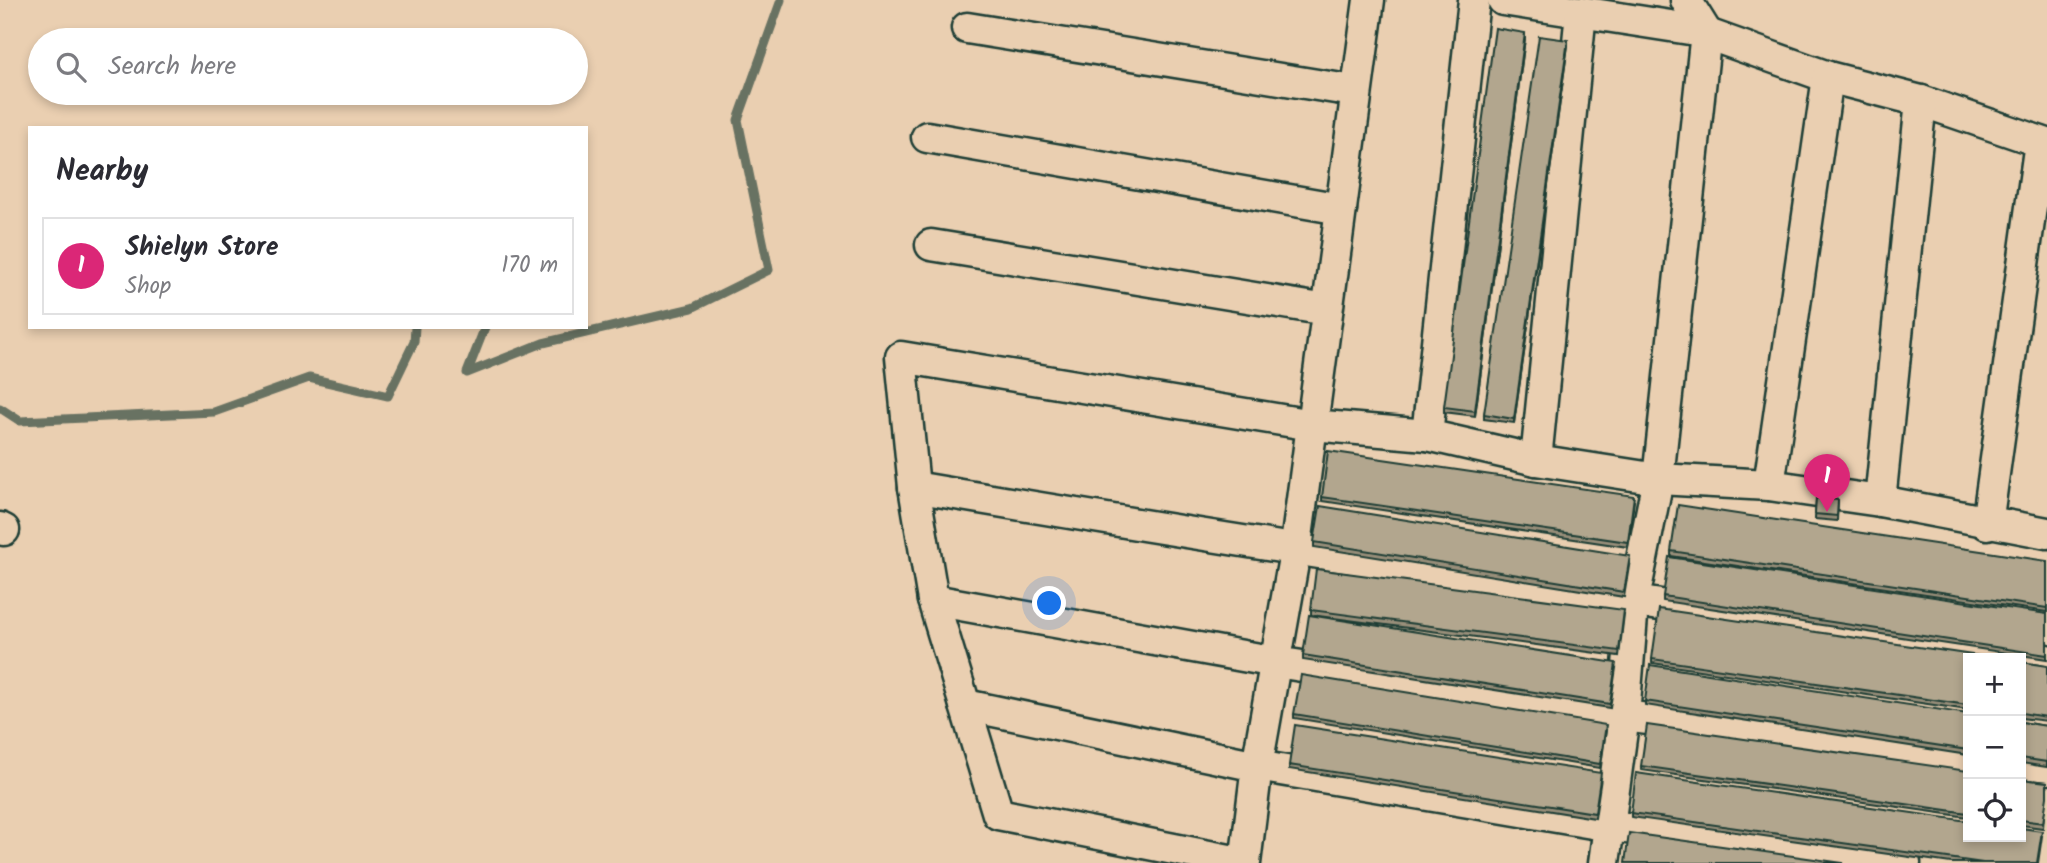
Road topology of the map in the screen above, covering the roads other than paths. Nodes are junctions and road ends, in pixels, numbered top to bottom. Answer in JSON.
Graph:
{"nodes":[{"id":1,"x":1369,"y":0,"type":"edge"},
{"id":2,"x":1474,"y":0,"type":"edge"},
{"id":3,"x":1503,"y":0,"type":"edge"},
{"id":4,"x":1686,"y":0,"type":"edge"},
{"id":5,"x":1581,"y":12,"type":"junction"},
{"id":6,"x":967,"y":27,"type":"dead end"},
{"id":7,"x":1706,"y":32,"type":"junction"},
{"id":8,"x":1828,"y":77,"type":"junction"},
{"id":9,"x":1354,"y":91,"type":"junction"},
{"id":10,"x":1921,"y":102,"type":"junction"},
{"id":11,"x":927,"y":137,"type":"dead end"},
{"id":12,"x":2043,"y":143,"type":"edge"},
{"id":13,"x":1341,"y":209,"type":"junction"},
{"id":14,"x":930,"y":245,"type":"dead end"},
{"id":15,"x":1327,"y":310,"type":"junction"},
{"id":16,"x":1312,"y":425,"type":"junction"},
{"id":17,"x":1427,"y":435,"type":"junction"},
{"id":18,"x":1536,"y":460,"type":"junction"},
{"id":19,"x":1658,"y":479,"type":"junction"},
{"id":20,"x":1769,"y":485,"type":"junction"},
{"id":21,"x":914,"y":487,"type":"junction"},
{"id":22,"x":1881,"y":501,"type":"junction"},
{"id":23,"x":1987,"y":524,"type":"junction"},
{"id":24,"x":2047,"y":533,"type":"edge"},
{"id":25,"x":1295,"y":552,"type":"junction"},
{"id":26,"x":933,"y":600,"type":"junction"},
{"id":27,"x":1633,"y":604,"type":"junction"},
{"id":28,"x":2047,"y":660,"type":"edge"},
{"id":29,"x":1276,"y":662,"type":"junction"},
{"id":30,"x":965,"y":705,"type":"junction"},
{"id":31,"x":1625,"y":716,"type":"junction"},
{"id":32,"x":1963,"y":758,"type":"edge"},
{"id":33,"x":1257,"y":766,"type":"junction"},
{"id":34,"x":2026,"y":767,"type":"edge"},
{"id":35,"x":2047,"y":769,"type":"edge"},
{"id":36,"x":1610,"y":826,"type":"junction"},
{"id":37,"x":1245,"y":863,"type":"edge"},
{"id":38,"x":1604,"y":863,"type":"edge"},
{"id":39,"x":1905,"y":863,"type":"edge"}],
"edges":[{"from":1,"to":9,"type":"street"},
{"from":2,"to":17,"type":"street"},
{"from":3,"to":5,"type":"street"},
{"from":4,"to":7,"type":"street"},
{"from":5,"to":7,"type":"street"},
{"from":5,"to":18,"type":"street"},
{"from":6,"to":9,"type":"street"},
{"from":7,"to":8,"type":"street"},
{"from":7,"to":19,"type":"street"},
{"from":8,"to":10,"type":"street"},
{"from":8,"to":20,"type":"street"},
{"from":9,"to":13,"type":"street"},
{"from":10,"to":12,"type":"street"},
{"from":10,"to":22,"type":"street"},
{"from":11,"to":13,"type":"street"},
{"from":12,"to":23,"type":"street"},
{"from":13,"to":15,"type":"street"},
{"from":14,"to":15,"type":"street"},
{"from":15,"to":16,"type":"street"},
{"from":16,"to":17,"type":"street"},
{"from":16,"to":21,"type":"street"},
{"from":16,"to":25,"type":"street"},
{"from":17,"to":18,"type":"street"},
{"from":18,"to":19,"type":"street"},
{"from":19,"to":20,"type":"street"},
{"from":19,"to":27,"type":"street"},
{"from":20,"to":22,"type":"street"},
{"from":21,"to":25,"type":"street"},
{"from":21,"to":26,"type":"street"},
{"from":22,"to":23,"type":"street"},
{"from":23,"to":24,"type":"street"},
{"from":25,"to":27,"type":"street"},
{"from":25,"to":29,"type":"street"},
{"from":26,"to":29,"type":"street"},
{"from":26,"to":30,"type":"street"},
{"from":27,"to":28,"type":"street"},
{"from":27,"to":31,"type":"street"},
{"from":29,"to":31,"type":"street"},
{"from":29,"to":33,"type":"street"},
{"from":30,"to":33,"type":"street"},
{"from":30,"to":37,"type":"street"},
{"from":31,"to":32,"type":"street"},
{"from":31,"to":36,"type":"street"},
{"from":33,"to":36,"type":"street"},
{"from":33,"to":37,"type":"street"},
{"from":34,"to":35,"type":"street"},
{"from":36,"to":38,"type":"street"},
{"from":36,"to":39,"type":"street"}]}
